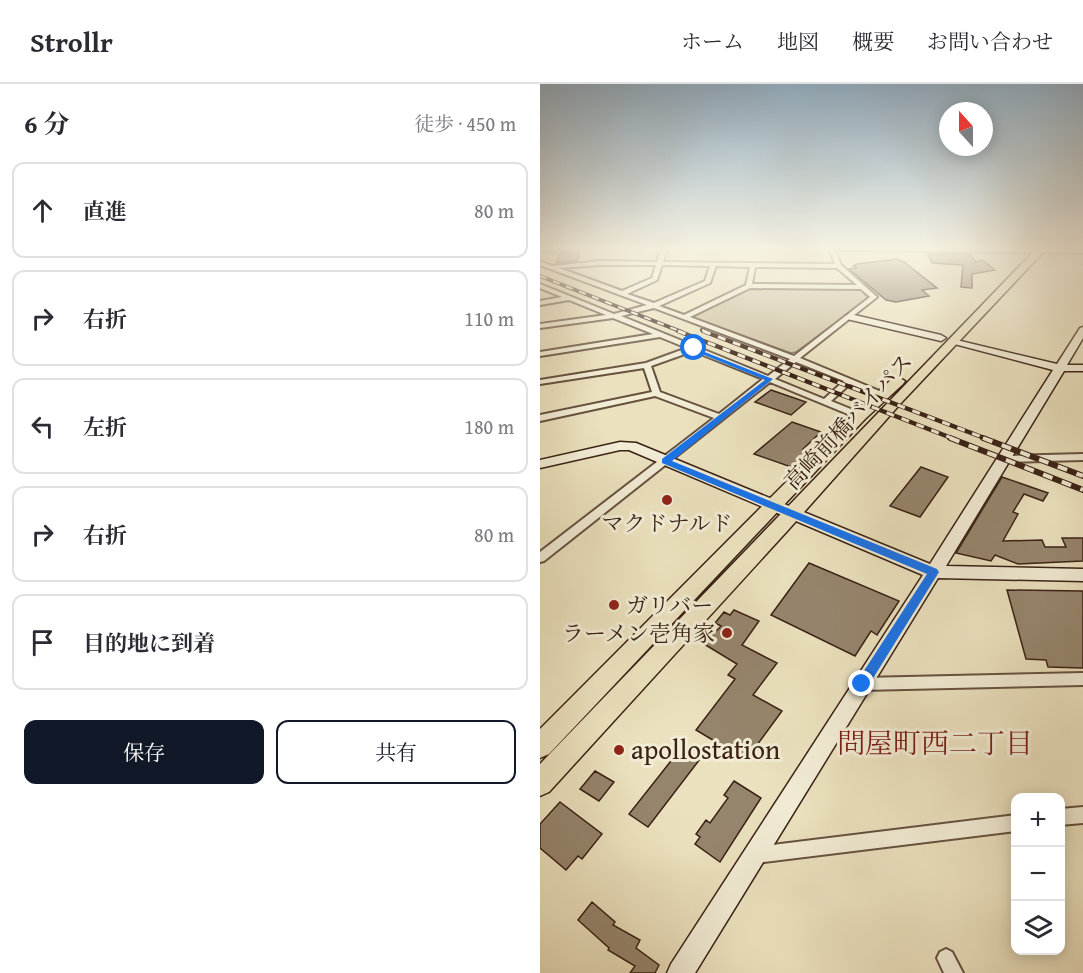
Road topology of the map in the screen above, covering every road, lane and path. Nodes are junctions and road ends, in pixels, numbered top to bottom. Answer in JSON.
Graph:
{"nodes":[{"id":1,"x":549,"y":289,"type":"edge"},
{"id":2,"x":610,"y":289,"type":"edge"},
{"id":3,"x":631,"y":289,"type":"edge"},
{"id":4,"x":691,"y":289,"type":"edge"},
{"id":5,"x":742,"y":289,"type":"edge"},
{"id":6,"x":865,"y":289,"type":"edge"},
{"id":7,"x":995,"y":289,"type":"edge"},
{"id":8,"x":621,"y":294,"type":"junction"},
{"id":9,"x":571,"y":298,"type":"junction"},
{"id":10,"x":540,"y":303,"type":"edge"},
{"id":11,"x":653,"y":306,"type":"junction"},
{"id":12,"x":614,"y":316,"type":"junction"},
{"id":13,"x":850,"y":316,"type":"junction"},
{"id":14,"x":684,"y":317,"type":"junction"},
{"id":15,"x":540,"y":326,"type":"edge"},
{"id":16,"x":1083,"y":330,"type":"edge"},
{"id":17,"x":662,"y":335,"type":"junction"},
{"id":18,"x":946,"y":340,"type":"junction"},
{"id":19,"x":694,"y":348,"type":"junction"},
{"id":20,"x":540,"y":354,"type":"edge"},
{"id":21,"x":796,"y":359,"type":"junction"},
{"id":22,"x":647,"y":365,"type":"junction"},
{"id":23,"x":1058,"y":368,"type":"junction"},
{"id":24,"x":1083,"y":368,"type":"edge"},
{"id":25,"x":770,"y":379,"type":"junction"},
{"id":26,"x":849,"y":381,"type":"junction"},
{"id":27,"x":540,"y":382,"type":"edge"},
{"id":28,"x":656,"y":393,"type":"junction"},
{"id":29,"x":885,"y":395,"type":"junction"},
{"id":30,"x":825,"y":402,"type":"junction"},
{"id":31,"x":860,"y":416,"type":"junction"},
{"id":32,"x":720,"y":417,"type":"junction"},
{"id":33,"x":540,"y":418,"type":"edge"},
{"id":34,"x":1083,"y":457,"type":"edge"},
{"id":35,"x":1005,"y":459,"type":"junction"},
{"id":36,"x":665,"y":461,"type":"junction"},
{"id":37,"x":540,"y":464,"type":"edge"},
{"id":38,"x":774,"y":507,"type":"junction"},
{"id":39,"x":793,"y":515,"type":"junction"},
{"id":40,"x":540,"y":558,"type":"edge"},
{"id":41,"x":933,"y":572,"type":"junction"},
{"id":42,"x":1083,"y":574,"type":"edge"},
{"id":43,"x":1083,"y":679,"type":"edge"},
{"id":44,"x":862,"y":684,"type":"junction"},
{"id":45,"x":540,"y":746,"type":"edge"},
{"id":46,"x":540,"y":783,"type":"edge"},
{"id":47,"x":1083,"y":815,"type":"edge"},
{"id":48,"x":1065,"y":817,"type":"edge"},
{"id":49,"x":1011,"y":824,"type":"edge"},
{"id":50,"x":755,"y":855,"type":"junction"},
{"id":51,"x":681,"y":973,"type":"edge"}],
"edges":[{"from":1,"to":9,"type":"street"},
{"from":2,"to":8,"type":"street"},
{"from":3,"to":8,"type":"street"},
{"from":4,"to":11,"type":"street"},
{"from":5,"to":14,"type":"street"},
{"from":6,"to":13,"type":"street"},
{"from":7,"to":18,"type":"highway","name":"高崎前橋バイパス"},
{"from":8,"to":11,"type":"street"},
{"from":9,"to":10,"type":"street"},
{"from":9,"to":12,"type":"street"},
{"from":11,"to":12,"type":"street"},
{"from":11,"to":14,"type":"street"},
{"from":12,"to":15,"type":"street"},
{"from":12,"to":17,"type":"street"},
{"from":13,"to":18,"type":"street"},
{"from":13,"to":21,"type":"street"},
{"from":14,"to":21,"type":"street"},
{"from":16,"to":23,"type":"street"},
{"from":17,"to":19,"type":"street"},
{"from":17,"to":20,"type":"street"},
{"from":18,"to":23,"type":"street"},
{"from":18,"to":29,"type":"highway","name":"高崎前橋バイパス"},
{"from":18,"to":39,"type":"highway","name":"高崎前橋バイパス"},
{"from":19,"to":22,"type":"street"},
{"from":19,"to":25,"type":"street"},
{"from":21,"to":25,"type":"street"},
{"from":21,"to":26,"type":"street"},
{"from":22,"to":27,"type":"street"},
{"from":22,"to":28,"type":"street"},
{"from":23,"to":24,"type":"street"},
{"from":23,"to":35,"type":"street"},
{"from":25,"to":30,"type":"street"},
{"from":25,"to":32,"type":"street"},
{"from":26,"to":29,"type":"street"},
{"from":26,"to":30,"type":"street"},
{"from":28,"to":32,"type":"street"},
{"from":28,"to":33,"type":"street"},
{"from":29,"to":31,"type":"highway","name":"高崎前橋バイパス"},
{"from":30,"to":31,"type":"street"},
{"from":31,"to":38,"type":"highway","name":"高崎前橋バイパス"},
{"from":32,"to":36,"type":"street"},
{"from":34,"to":35,"type":"street"},
{"from":35,"to":41,"type":"street"},
{"from":36,"to":37,"type":"street"},
{"from":36,"to":38,"type":"street"},
{"from":36,"to":40,"type":"street"},
{"from":38,"to":39,"type":"street"},
{"from":38,"to":45,"type":"highway","name":"高崎前橋バイパス"},
{"from":39,"to":41,"type":"street"},
{"from":39,"to":46,"type":"highway","name":"高崎前橋バイパス"},
{"from":41,"to":42,"type":"street"},
{"from":41,"to":44,"type":"street"},
{"from":43,"to":44,"type":"street"},
{"from":44,"to":50,"type":"street"},
{"from":47,"to":48,"type":"street"},
{"from":49,"to":50,"type":"street"},
{"from":50,"to":51,"type":"street"}]}
